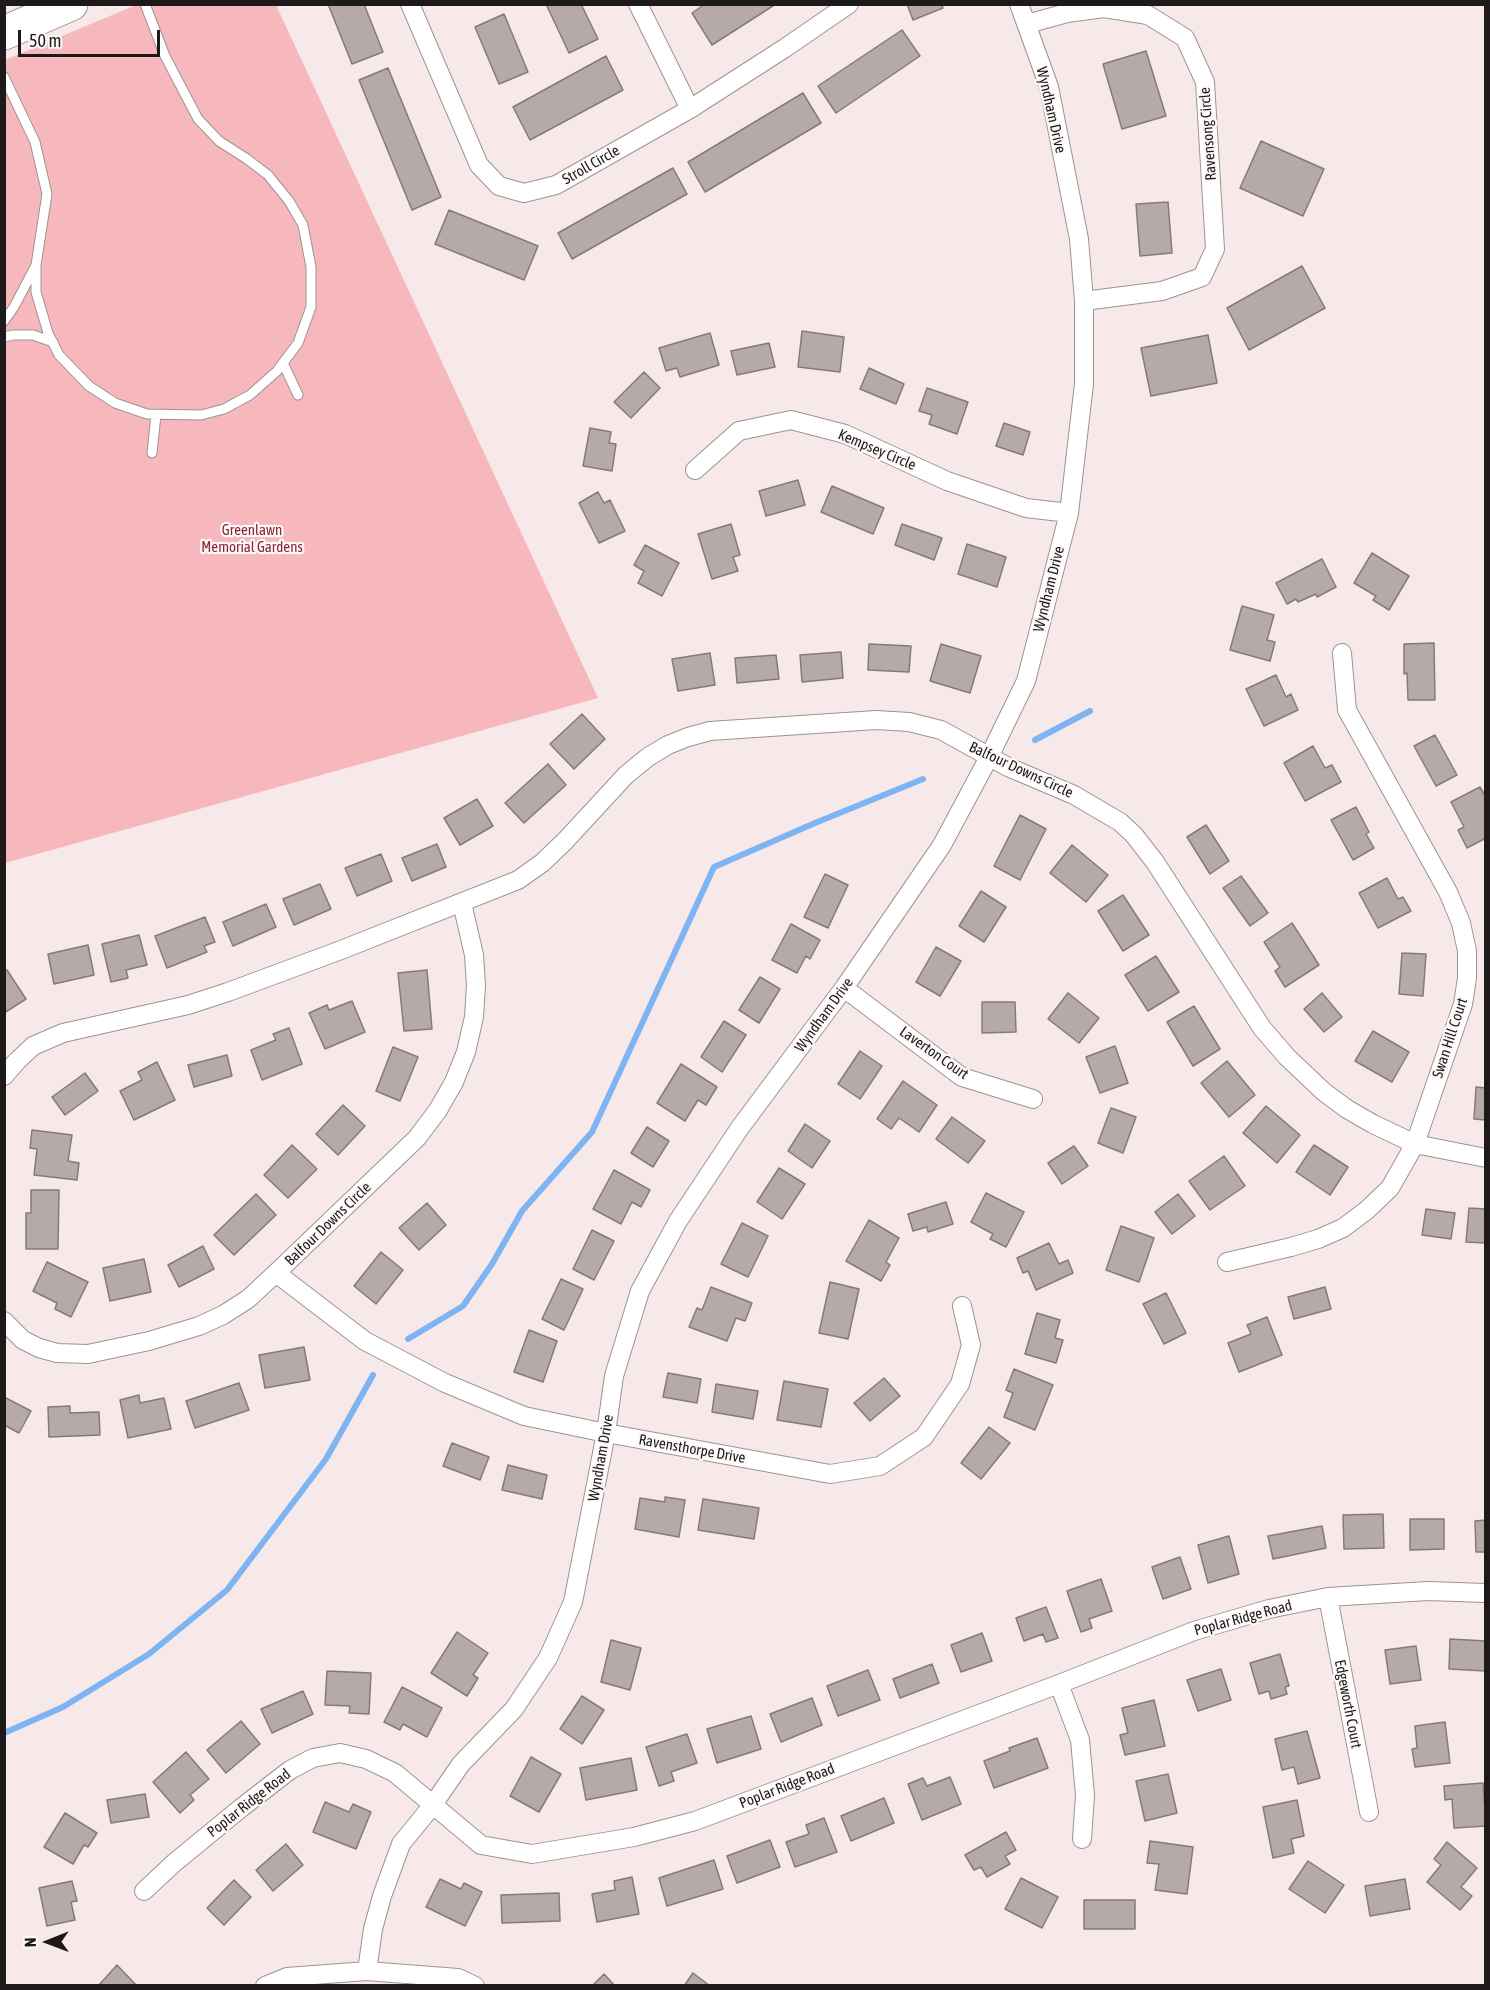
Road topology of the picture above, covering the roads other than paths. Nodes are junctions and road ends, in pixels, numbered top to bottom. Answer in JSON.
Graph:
{"nodes":[{"id":1,"x":71,"y":4,"type":"edge"},
{"id":2,"x":145,"y":4,"type":"edge"},
{"id":3,"x":410,"y":4,"type":"edge"},
{"id":4,"x":638,"y":4,"type":"edge"},
{"id":5,"x":849,"y":4,"type":"edge"},
{"id":6,"x":1019,"y":4,"type":"edge"},
{"id":7,"x":1027,"y":24,"type":"junction"},
{"id":8,"x":4,"y":33,"type":"edge"},
{"id":9,"x":4,"y":77,"type":"edge"},
{"id":10,"x":690,"y":109,"type":"junction"},
{"id":11,"x":36,"y":264,"type":"junction"},
{"id":12,"x":1084,"y":300,"type":"junction"},
{"id":13,"x":4,"y":321,"type":"edge"},
{"id":14,"x":4,"y":337,"type":"edge"},
{"id":15,"x":52,"y":342,"type":"junction"},
{"id":16,"x":283,"y":363,"type":"junction"},
{"id":17,"x":298,"y":395,"type":"dead end"},
{"id":18,"x":156,"y":415,"type":"junction"},
{"id":19,"x":152,"y":453,"type":"dead end"},
{"id":20,"x":695,"y":470,"type":"dead end"},
{"id":21,"x":1069,"y":513,"type":"junction"},
{"id":22,"x":1342,"y":653,"type":"dead end"},
{"id":23,"x":989,"y":757,"type":"junction"},
{"id":24,"x":462,"y":903,"type":"junction"},
{"id":25,"x":844,"y":988,"type":"junction"},
{"id":26,"x":4,"y":1076,"type":"edge"},
{"id":27,"x":1033,"y":1099,"type":"dead end"},
{"id":28,"x":1415,"y":1144,"type":"junction"},
{"id":29,"x":1485,"y":1158,"type":"edge"},
{"id":30,"x":1227,"y":1262,"type":"dead end"},
{"id":31,"x":276,"y":1273,"type":"junction"},
{"id":32,"x":962,"y":1306,"type":"dead end"},
{"id":33,"x":4,"y":1321,"type":"edge"},
{"id":34,"x":606,"y":1433,"type":"junction"},
{"id":35,"x":1485,"y":1593,"type":"edge"},
{"id":36,"x":1328,"y":1597,"type":"junction"},
{"id":37,"x":1059,"y":1684,"type":"junction"},
{"id":38,"x":432,"y":1806,"type":"junction"},
{"id":39,"x":1369,"y":1812,"type":"dead end"},
{"id":40,"x":1082,"y":1839,"type":"dead end"},
{"id":41,"x":144,"y":1891,"type":"dead end"},
{"id":42,"x":367,"y":1971,"type":"junction"},
{"id":43,"x":265,"y":1986,"type":"edge"},
{"id":44,"x":475,"y":1986,"type":"edge"}],
"edges":[{"from":1,"to":8,"type":"highway"},
{"from":2,"to":16,"type":"lane"},
{"from":3,"to":10,"type":"street","name":"Stroll Circle"},
{"from":4,"to":10,"type":"street"},
{"from":5,"to":10,"type":"street","name":"Stroll Circle"},
{"from":6,"to":7,"type":"street","name":"Wyndham Drive"},
{"from":7,"to":12,"type":"street","name":"Wyndham Drive"},
{"from":7,"to":12,"type":"street","name":"Ravensong Circle"},
{"from":9,"to":11,"type":"lane"},
{"from":11,"to":13,"type":"lane"},
{"from":11,"to":15,"type":"lane"},
{"from":12,"to":21,"type":"street","name":"Wyndham Drive"},
{"from":14,"to":15,"type":"lane"},
{"from":15,"to":18,"type":"lane"},
{"from":16,"to":17,"type":"lane"},
{"from":16,"to":18,"type":"lane"},
{"from":18,"to":19,"type":"lane"},
{"from":20,"to":21,"type":"street","name":"Kempsey Circle"},
{"from":21,"to":23,"type":"street","name":"Wyndham Drive"},
{"from":22,"to":28,"type":"street","name":"Swan Hill Court"},
{"from":23,"to":24,"type":"street","name":"Balfour Downs Circle"},
{"from":23,"to":25,"type":"street","name":"Wyndham Drive"},
{"from":23,"to":28,"type":"street","name":"Balfour Downs Circle"},
{"from":24,"to":26,"type":"street","name":"Balfour Downs Circle"},
{"from":24,"to":31,"type":"street","name":"Balfour Downs Circle"},
{"from":25,"to":27,"type":"street","name":"Laverton Court"},
{"from":25,"to":34,"type":"street","name":"Wyndham Drive"},
{"from":28,"to":29,"type":"street","name":"Balfour Downs Circle"},
{"from":28,"to":30,"type":"street","name":"Swan Hill Court"},
{"from":31,"to":33,"type":"street","name":"Balfour Downs Circle"},
{"from":31,"to":34,"type":"street","name":"Ravensthorpe Drive"},
{"from":32,"to":34,"type":"street","name":"Ravensthorpe Drive"},
{"from":34,"to":38,"type":"street","name":"Wyndham Drive"},
{"from":35,"to":36,"type":"street","name":"Poplar Ridge Road"},
{"from":36,"to":37,"type":"street","name":"Poplar Ridge Road"},
{"from":36,"to":39,"type":"street","name":"Edgeworth Court"},
{"from":37,"to":38,"type":"street","name":"Poplar Ridge Road"},
{"from":37,"to":40,"type":"street"},
{"from":38,"to":41,"type":"street","name":"Poplar Ridge Road"},
{"from":38,"to":42,"type":"street","name":"Wyndham Drive"},
{"from":42,"to":43,"type":"street"},
{"from":42,"to":44,"type":"street"}]}
